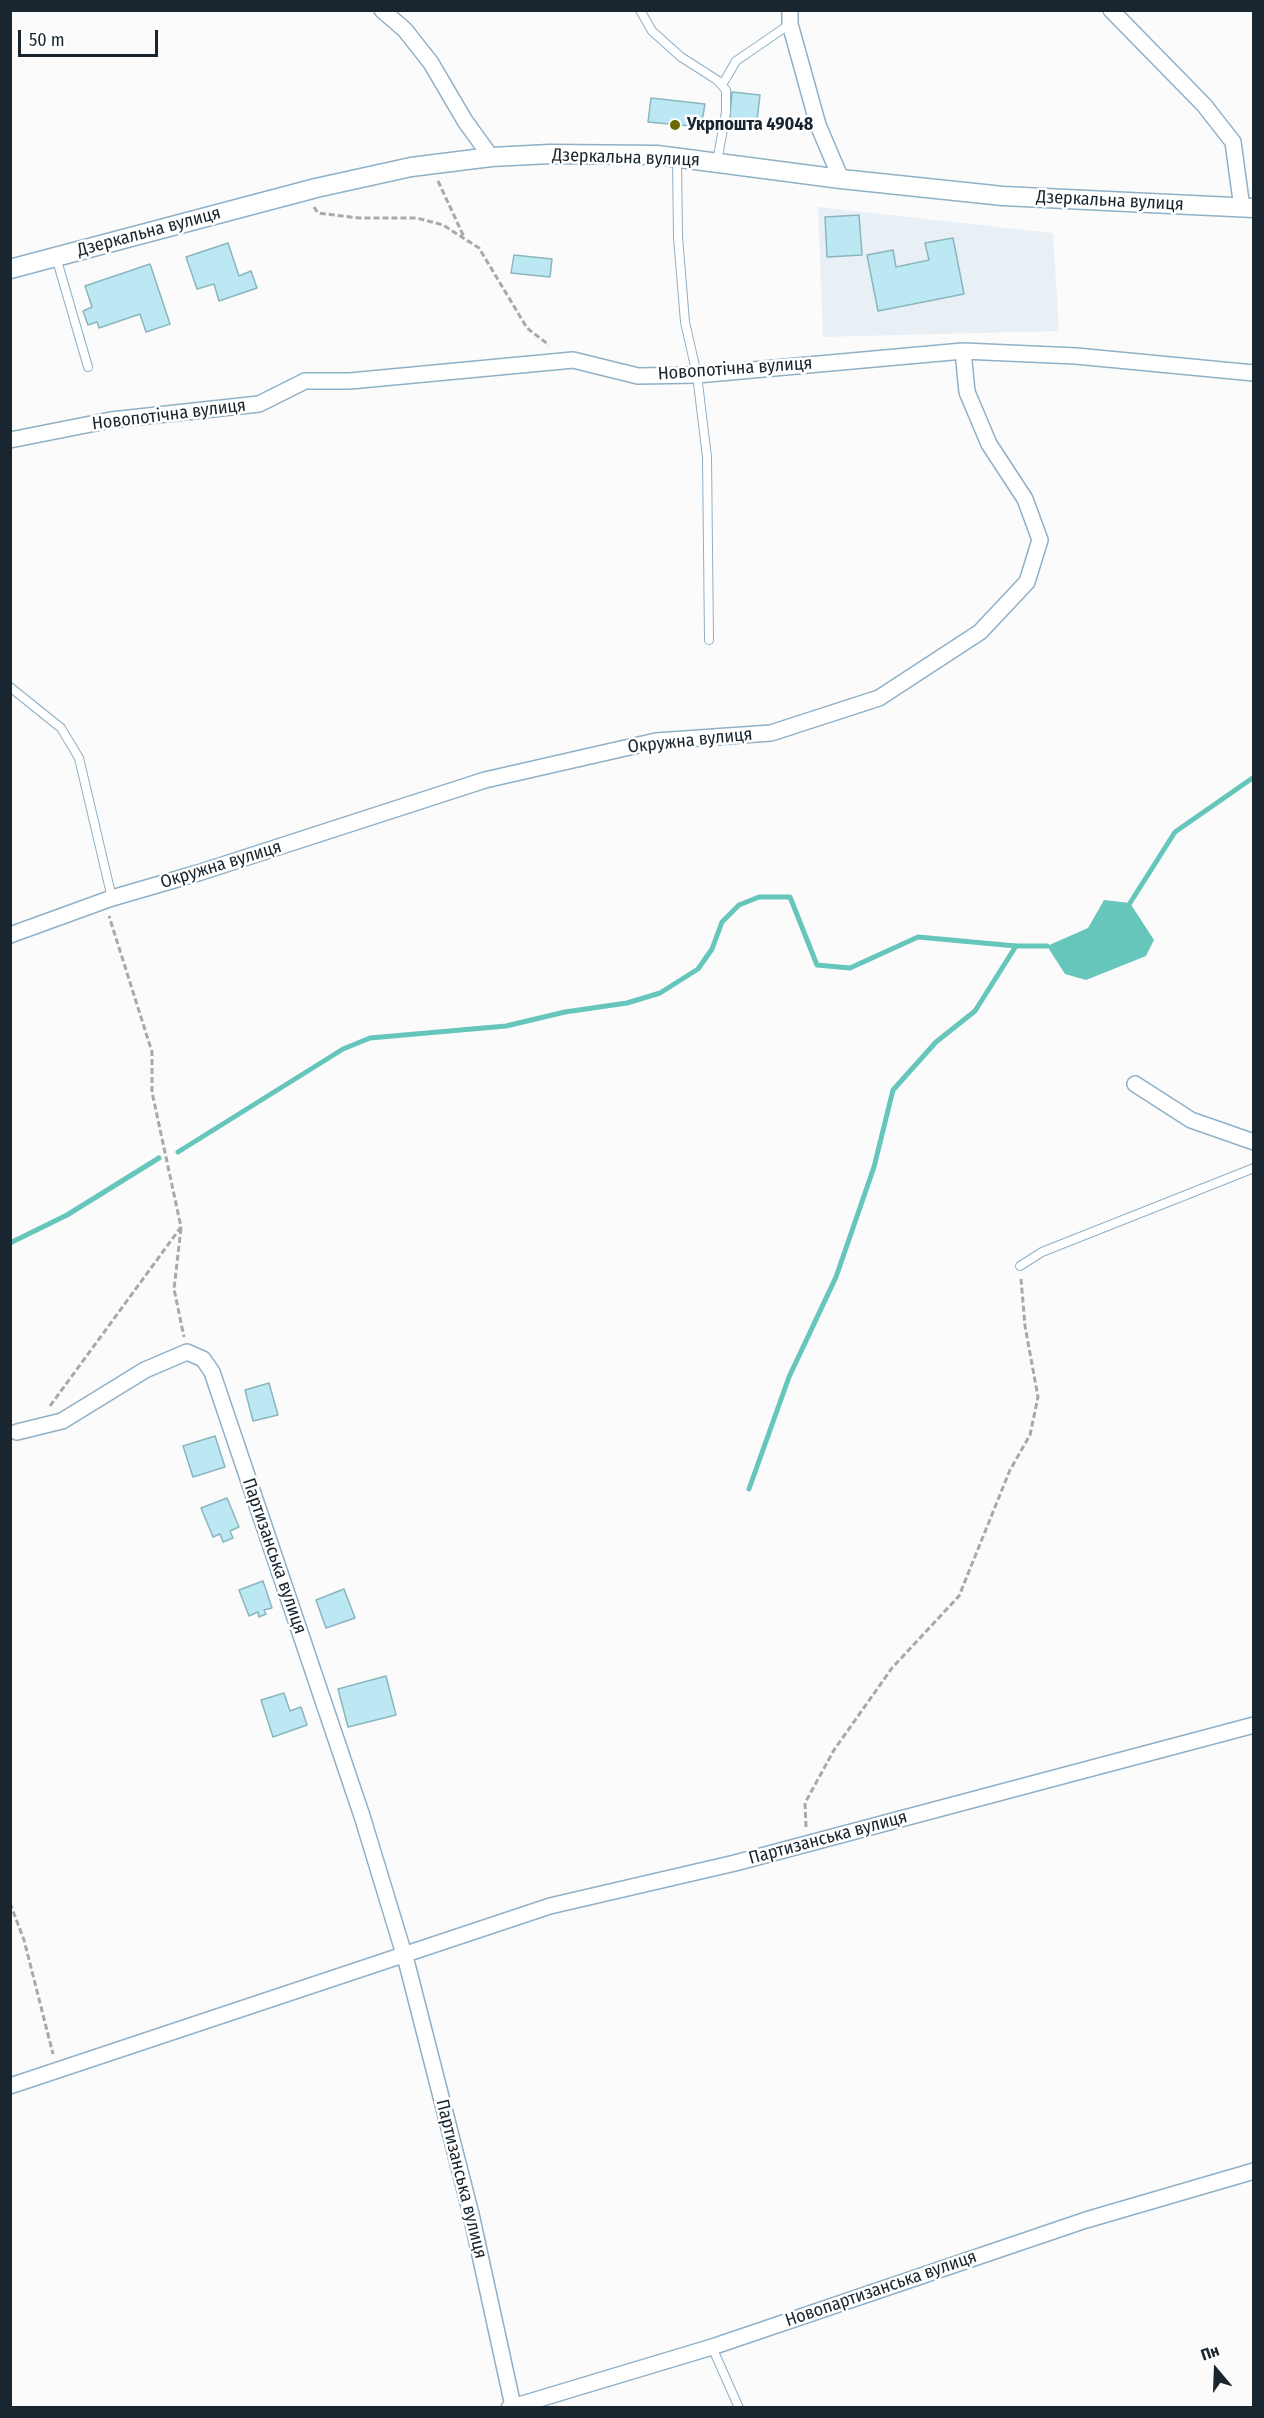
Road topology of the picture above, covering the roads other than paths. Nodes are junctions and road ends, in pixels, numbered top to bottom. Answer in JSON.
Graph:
{"nodes":[{"id":1,"x":382,"y":10,"type":"edge"},
{"id":2,"x":640,"y":10,"type":"edge"},
{"id":3,"x":1111,"y":10,"type":"edge"},
{"id":4,"x":790,"y":17,"type":"edge"},
{"id":5,"x":722,"y":85,"type":"junction"},
{"id":6,"x":491,"y":157,"type":"junction"},
{"id":7,"x":677,"y":158,"type":"junction"},
{"id":8,"x":717,"y":162,"type":"junction"},
{"id":9,"x":841,"y":179,"type":"junction"},
{"id":10,"x":1248,"y":208,"type":"edge"},
{"id":11,"x":56,"y":257,"type":"junction"},
{"id":12,"x":10,"y":269,"type":"edge"},
{"id":13,"x":963,"y":351,"type":"junction"},
{"id":14,"x":88,"y":367,"type":"dead end"},
{"id":15,"x":1254,"y":373,"type":"edge"},
{"id":16,"x":697,"y":375,"type":"junction"},
{"id":17,"x":10,"y":440,"type":"edge"},
{"id":18,"x":709,"y":640,"type":"dead end"},
{"id":19,"x":10,"y":687,"type":"edge"},
{"id":20,"x":108,"y":899,"type":"junction"},
{"id":21,"x":10,"y":935,"type":"edge"},
{"id":22,"x":1135,"y":1084,"type":"dead end"},
{"id":23,"x":1254,"y":1142,"type":"edge"},
{"id":24,"x":1254,"y":1168,"type":"edge"},
{"id":25,"x":1020,"y":1266,"type":"road end"},
{"id":26,"x":17,"y":1432,"type":"dead end"},
{"id":27,"x":1254,"y":1725,"type":"edge"},
{"id":28,"x":404,"y":1953,"type":"junction"},
{"id":29,"x":10,"y":2085,"type":"edge"},
{"id":30,"x":1254,"y":2171,"type":"edge"},
{"id":31,"x":712,"y":2347,"type":"junction"},
{"id":32,"x":511,"y":2407,"type":"edge"},
{"id":33,"x":739,"y":2408,"type":"edge"}],
"edges":[{"from":1,"to":6,"type":"street"},
{"from":2,"to":5,"type":"lane"},
{"from":3,"to":10,"type":"street"},
{"from":4,"to":5,"type":"lane"},
{"from":4,"to":9,"type":"street"},
{"from":5,"to":8,"type":"lane"},
{"from":6,"to":7,"type":"street","name":"Дзеркальна вулиця"},
{"from":6,"to":11,"type":"street","name":"Дзеркальна вулиця"},
{"from":7,"to":8,"type":"street","name":"Дзеркальна вулиця"},
{"from":7,"to":16,"type":"lane"},
{"from":8,"to":9,"type":"street","name":"Дзеркальна вулиця"},
{"from":9,"to":10,"type":"street","name":"Дзеркальна вулиця"},
{"from":11,"to":12,"type":"street","name":"Дзеркальна вулиця"},
{"from":11,"to":14,"type":"lane"},
{"from":13,"to":15,"type":"street","name":"Новопотічна вулиця"},
{"from":13,"to":16,"type":"street","name":"Новопотічна вулиця"},
{"from":13,"to":20,"type":"street","name":"Окружна вулиця"},
{"from":16,"to":17,"type":"street","name":"Новопотічна вулиця"},
{"from":16,"to":18,"type":"lane"},
{"from":19,"to":20,"type":"lane"},
{"from":20,"to":21,"type":"street","name":"Окружна вулиця"},
{"from":22,"to":23,"type":"street"},
{"from":24,"to":25,"type":"lane"},
{"from":26,"to":28,"type":"street","name":"Партизанська вулиця"},
{"from":27,"to":28,"type":"street","name":"Партизанська вулиця"},
{"from":28,"to":29,"type":"street","name":"Партизанська вулиця"},
{"from":28,"to":32,"type":"street","name":"Партизанська вулиця"},
{"from":30,"to":31,"type":"street","name":"Новопартизанська вулиця"},
{"from":31,"to":32,"type":"street","name":"Новопартизанська вулиця"},
{"from":31,"to":33,"type":"lane"}]}
